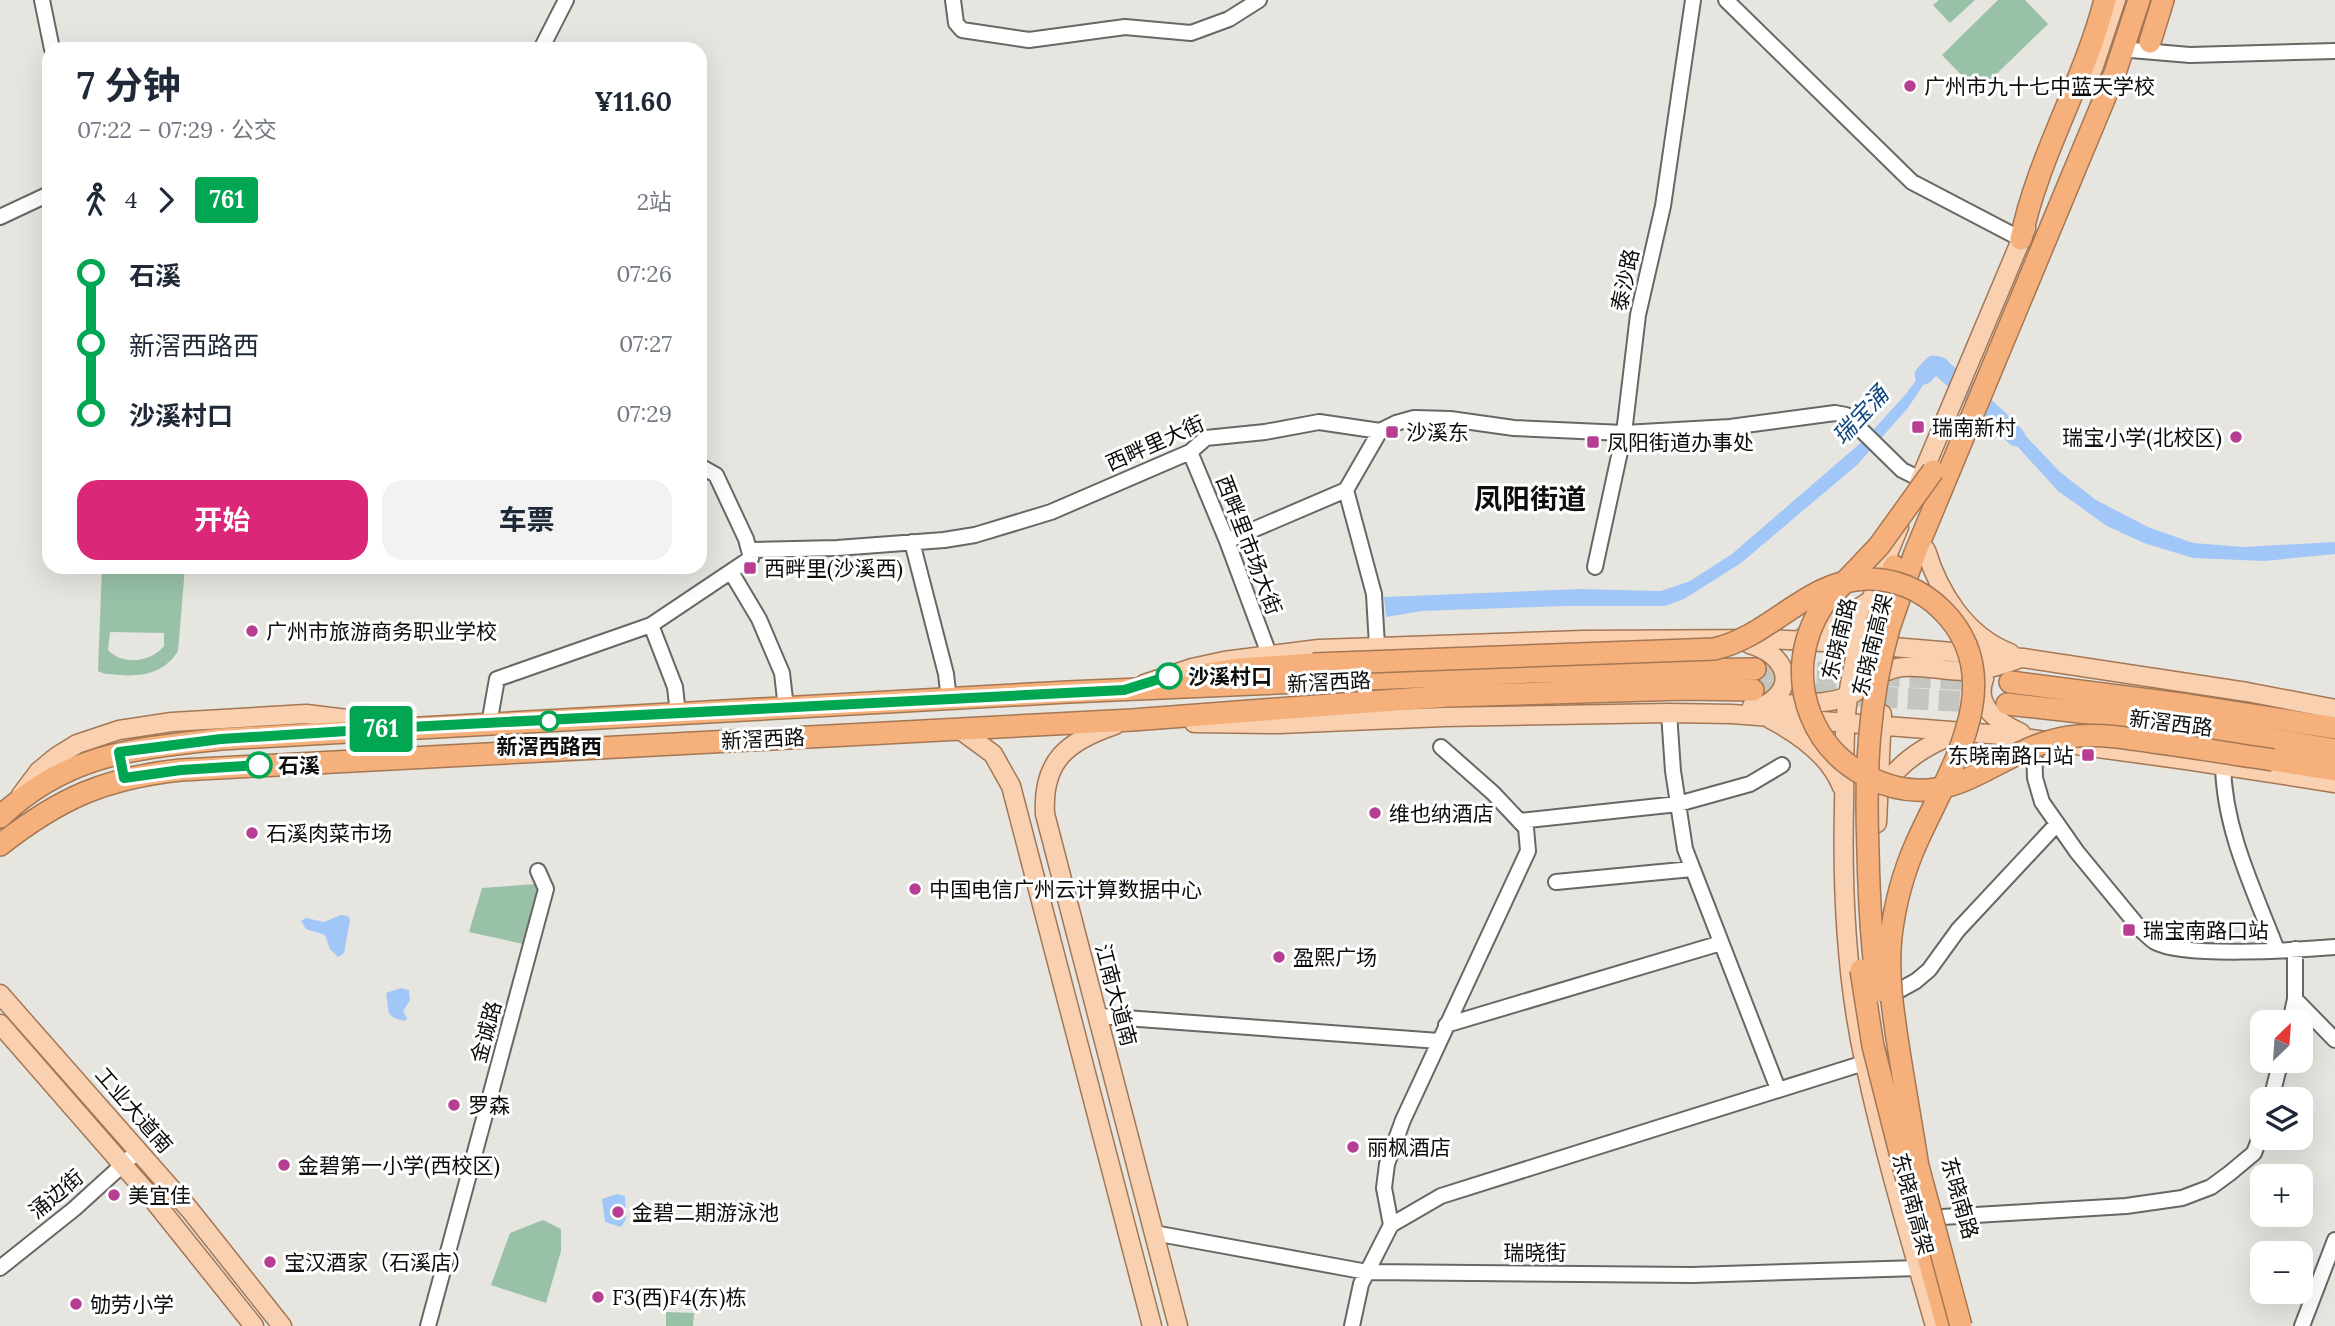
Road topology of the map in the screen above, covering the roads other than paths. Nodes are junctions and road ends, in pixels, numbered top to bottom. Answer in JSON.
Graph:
{"nodes":[{"id":1,"x":42,"y":0,"type":"edge"},
{"id":2,"x":566,"y":0,"type":"edge"},
{"id":3,"x":953,"y":0,"type":"edge"},
{"id":4,"x":1259,"y":0,"type":"edge"},
{"id":5,"x":1693,"y":0,"type":"edge"},
{"id":6,"x":1726,"y":0,"type":"edge"},
{"id":7,"x":2105,"y":0,"type":"edge"},
{"id":8,"x":2116,"y":0,"type":"edge"},
{"id":9,"x":2125,"y":0,"type":"edge"},
{"id":10,"x":2139,"y":0,"type":"edge"},
{"id":11,"x":2147,"y":0,"type":"edge"},
{"id":12,"x":2163,"y":0,"type":"edge"},
{"id":13,"x":51,"y":42,"type":"edge"},
{"id":14,"x":545,"y":42,"type":"edge"},
{"id":15,"x":2141,"y":46,"type":"junction"},
{"id":16,"x":2335,"y":51,"type":"edge"},
{"id":17,"x":42,"y":197,"type":"edge"},
{"id":18,"x":0,"y":217,"type":"edge"},
{"id":19,"x":2021,"y":239,"type":"junction"},
{"id":20,"x":1380,"y":431,"type":"junction"},
{"id":21,"x":1624,"y":433,"type":"junction"},
{"id":22,"x":1190,"y":452,"type":"junction"},
{"id":23,"x":707,"y":470,"type":"edge"},
{"id":24,"x":1927,"y":475,"type":"junction"},
{"id":25,"x":1346,"y":490,"type":"junction"},
{"id":26,"x":1227,"y":541,"type":"junction"},
{"id":27,"x":912,"y":542,"type":"junction"},
{"id":28,"x":1926,"y":550,"type":"junction"},
{"id":29,"x":750,"y":554,"type":"junction"},
{"id":30,"x":1595,"y":568,"type":"dead end"},
{"id":31,"x":731,"y":572,"type":"junction"},
{"id":32,"x":1871,"y":600,"type":"junction"},
{"id":33,"x":650,"y":625,"type":"junction"},
{"id":34,"x":1732,"y":639,"type":"junction"},
{"id":35,"x":1793,"y":641,"type":"junction"},
{"id":36,"x":1858,"y":644,"type":"junction"},
{"id":37,"x":1377,"y":646,"type":"junction"},
{"id":38,"x":1894,"y":647,"type":"junction"},
{"id":39,"x":1269,"y":654,"type":"junction"},
{"id":40,"x":2023,"y":658,"type":"junction"},
{"id":41,"x":1993,"y":667,"type":"junction"},
{"id":42,"x":1889,"y":669,"type":"junction"},
{"id":43,"x":2010,"y":682,"type":"tunnel mouth"},
{"id":44,"x":1124,"y":690,"type":"junction"},
{"id":45,"x":1759,"y":695,"type":"junction"},
{"id":46,"x":1848,"y":696,"type":"junction"},
{"id":47,"x":949,"y":700,"type":"junction"},
{"id":48,"x":2007,"y":705,"type":"tunnel mouth"},
{"id":49,"x":786,"y":708,"type":"junction"},
{"id":50,"x":2335,"y":709,"type":"edge"},
{"id":51,"x":1669,"y":713,"type":"junction"},
{"id":52,"x":678,"y":714,"type":"junction"},
{"id":53,"x":1132,"y":720,"type":"junction"},
{"id":54,"x":1845,"y":723,"type":"junction"},
{"id":55,"x":489,"y":724,"type":"junction"},
{"id":56,"x":1882,"y":726,"type":"junction"},
{"id":57,"x":409,"y":727,"type":"junction"},
{"id":58,"x":2335,"y":728,"type":"edge"},
{"id":59,"x":959,"y":729,"type":"junction"},
{"id":60,"x":1962,"y":732,"type":"junction"},
{"id":61,"x":2034,"y":739,"type":"junction"},
{"id":62,"x":1441,"y":747,"type":"dead end"},
{"id":63,"x":2335,"y":750,"type":"edge"},
{"id":64,"x":119,"y":752,"type":"junction"},
{"id":65,"x":1782,"y":765,"type":"dead end"},
{"id":66,"x":2223,"y":765,"type":"junction"},
{"id":67,"x":2335,"y":770,"type":"edge"},
{"id":68,"x":124,"y":778,"type":"junction"},
{"id":69,"x":2335,"y":783,"type":"edge"},
{"id":70,"x":1844,"y":790,"type":"junction"},
{"id":71,"x":1878,"y":795,"type":"junction"},
{"id":72,"x":1678,"y":804,"type":"junction"},
{"id":73,"x":8,"y":805,"type":"edge"},
{"id":74,"x":0,"y":817,"type":"edge"},
{"id":75,"x":1519,"y":821,"type":"junction"},
{"id":76,"x":2056,"y":825,"type":"junction"},
{"id":77,"x":0,"y":845,"type":"edge"},
{"id":78,"x":1692,"y":869,"type":"junction"},
{"id":79,"x":538,"y":871,"type":"dead end"},
{"id":80,"x":1556,"y":882,"type":"dead end"},
{"id":81,"x":1721,"y":943,"type":"junction"},
{"id":82,"x":2335,"y":947,"type":"edge"},
{"id":83,"x":2295,"y":949,"type":"junction"},
{"id":84,"x":2277,"y":950,"type":"junction"},
{"id":85,"x":0,"y":994,"type":"edge"},
{"id":86,"x":1887,"y":997,"type":"junction"},
{"id":87,"x":2295,"y":999,"type":"junction"},
{"id":88,"x":2293,"y":1010,"type":"edge"},
{"id":89,"x":1098,"y":1016,"type":"junction"},
{"id":90,"x":0,"y":1024,"type":"edge"},
{"id":91,"x":1446,"y":1025,"type":"junction"},
{"id":92,"x":2335,"y":1040,"type":"edge"},
{"id":93,"x":1439,"y":1041,"type":"junction"},
{"id":94,"x":1864,"y":1063,"type":"junction"},
{"id":95,"x":1778,"y":1089,"type":"junction"},
{"id":96,"x":139,"y":1150,"type":"junction"},
{"id":97,"x":2255,"y":1150,"type":"edge"},
{"id":98,"x":122,"y":1164,"type":"junction"},
{"id":99,"x":1918,"y":1167,"type":"junction"},
{"id":100,"x":1942,"y":1217,"type":"junction"},
{"id":101,"x":1391,"y":1225,"type":"junction"},
{"id":102,"x":1154,"y":1233,"type":"junction"},
{"id":103,"x":2335,"y":1240,"type":"edge"},
{"id":104,"x":0,"y":1268,"type":"edge"},
{"id":105,"x":1919,"y":1268,"type":"junction"},
{"id":106,"x":1367,"y":1272,"type":"junction"},
{"id":107,"x":254,"y":1326,"type":"edge"},
{"id":108,"x":282,"y":1326,"type":"edge"},
{"id":109,"x":428,"y":1326,"type":"edge"},
{"id":110,"x":1152,"y":1326,"type":"edge"},
{"id":111,"x":1178,"y":1326,"type":"edge"},
{"id":112,"x":1352,"y":1326,"type":"edge"},
{"id":113,"x":1935,"y":1326,"type":"edge"},
{"id":114,"x":1947,"y":1326,"type":"edge"},
{"id":115,"x":1961,"y":1326,"type":"edge"},
{"id":116,"x":1972,"y":1326,"type":"edge"},
{"id":117,"x":2302,"y":1326,"type":"edge"}],
"edges":[{"from":1,"to":13,"type":"street"},
{"from":2,"to":14,"type":"street"},
{"from":3,"to":4,"type":"street"},
{"from":5,"to":21,"type":"street","name":"泰沙路"},
{"from":6,"to":19,"type":"street"},
{"from":7,"to":19,"type":"highway"},
{"from":8,"to":19,"type":"main road","name":"东晓南路"},
{"from":9,"to":24,"type":"highway","name":"东晓南高架"},
{"from":10,"to":99,"type":"highway","name":"东晓南高架","bridge":true},
{"from":11,"to":15,"type":"main road","name":"东晓南路"},
{"from":12,"to":15,"type":"highway"},
{"from":15,"to":16,"type":"street"},
{"from":15,"to":28,"type":"main road","name":"东晓南路"},
{"from":17,"to":18,"type":"street"},
{"from":19,"to":24,"type":"main road","name":"东晓南路"},
{"from":20,"to":21,"type":"street"},
{"from":20,"to":22,"type":"street","name":"西畔里大街"},
{"from":20,"to":25,"type":"street"},
{"from":21,"to":24,"type":"street"},
{"from":21,"to":30,"type":"street","name":"泰沙路"},
{"from":22,"to":26,"type":"street","name":"西畔里市场大街"},
{"from":22,"to":27,"type":"street","name":"西畔里大街"},
{"from":23,"to":29,"type":"street"},
{"from":24,"to":32,"type":"main road","name":"东晓南路"},
{"from":24,"to":67,"type":"highway","bridge":true},
{"from":24,"to":114,"type":"highway","name":"东晓南高架","bridge":true},
{"from":25,"to":26,"type":"street"},
{"from":25,"to":37,"type":"street"},
{"from":26,"to":39,"type":"street","name":"西畔里市场大街"},
{"from":27,"to":29,"type":"street","name":"西畔里大街"},
{"from":27,"to":47,"type":"street"},
{"from":28,"to":38,"type":"main road","name":"东晓南路"},
{"from":28,"to":40,"type":"main road"},
{"from":29,"to":31,"type":"street"},
{"from":31,"to":33,"type":"street"},
{"from":31,"to":49,"type":"street"},
{"from":32,"to":35,"type":"main road"},
{"from":32,"to":36,"type":"main road","name":"东晓南路"},
{"from":33,"to":52,"type":"street"},
{"from":33,"to":55,"type":"street"},
{"from":34,"to":35,"type":"main road"},
{"from":34,"to":37,"type":"main road"},
{"from":34,"to":45,"type":"main road"},
{"from":35,"to":36,"type":"main road"},
{"from":36,"to":38,"type":"main road"},
{"from":36,"to":46,"type":"main road","name":"东晓南路"},
{"from":37,"to":39,"type":"main road"},
{"from":38,"to":40,"type":"main road"},
{"from":38,"to":42,"type":"main road","name":"东晓南路"},
{"from":38,"to":46,"type":"main road"},
{"from":39,"to":44,"type":"main road"},
{"from":40,"to":41,"type":"main road"},
{"from":40,"to":50,"type":"main road"},
{"from":41,"to":42,"type":"main road"},
{"from":41,"to":61,"type":"main road"},
{"from":42,"to":54,"type":"main road"},
{"from":42,"to":56,"type":"main road","name":"东晓南路"},
{"from":43,"to":58,"type":"highway","name":"新滘西路"},
{"from":44,"to":45,"type":"highway","name":"新滘西路"},
{"from":44,"to":47,"type":"highway","name":"新滘西路"},
{"from":44,"to":99,"type":"highway","bridge":true},
{"from":45,"to":46,"type":"main road"},
{"from":45,"to":51,"type":"main road","name":"江南大道南"},
{"from":45,"to":53,"type":"highway","name":"新滘西路"},
{"from":45,"to":54,"type":"main road"},
{"from":45,"to":70,"type":"main road"},
{"from":46,"to":54,"type":"main road","name":"东晓南路"},
{"from":47,"to":49,"type":"highway","name":"新滘西路"},
{"from":48,"to":63,"type":"highway","name":"新滘西路"},
{"from":49,"to":52,"type":"highway","name":"新滘西路"},
{"from":51,"to":53,"type":"main road","name":"江南大道南"},
{"from":51,"to":72,"type":"street"},
{"from":52,"to":55,"type":"highway","name":"新滘西路"},
{"from":53,"to":59,"type":"highway","name":"新滘西路"},
{"from":53,"to":89,"type":"main road","name":"江南大道南"},
{"from":54,"to":56,"type":"main road"},
{"from":54,"to":70,"type":"main road","name":"东晓南路"},
{"from":55,"to":57,"type":"highway","name":"新滘西路"},
{"from":56,"to":60,"type":"main road"},
{"from":56,"to":71,"type":"main road","name":"东晓南路"},
{"from":57,"to":64,"type":"highway","name":"新滘西路"},
{"from":57,"to":73,"type":"main road"},
{"from":59,"to":68,"type":"highway","name":"新滘西路"},
{"from":59,"to":110,"type":"main road"},
{"from":60,"to":61,"type":"main road"},
{"from":60,"to":71,"type":"main road"},
{"from":61,"to":66,"type":"main road"},
{"from":61,"to":76,"type":"street"},
{"from":62,"to":75,"type":"street"},
{"from":64,"to":68,"type":"street"},
{"from":64,"to":73,"type":"highway","name":"新滘西路"},
{"from":65,"to":72,"type":"street"},
{"from":66,"to":69,"type":"main road"},
{"from":66,"to":84,"type":"street"},
{"from":68,"to":77,"type":"highway","name":"新滘西路"},
{"from":70,"to":71,"type":"main road"},
{"from":70,"to":94,"type":"main road","name":"东晓南路"},
{"from":71,"to":86,"type":"main road","name":"东晓南路"},
{"from":72,"to":75,"type":"street"},
{"from":72,"to":78,"type":"street"},
{"from":73,"to":74,"type":"highway","name":"新滘西路"},
{"from":75,"to":91,"type":"street"},
{"from":76,"to":84,"type":"street"},
{"from":76,"to":86,"type":"street"},
{"from":78,"to":80,"type":"street"},
{"from":78,"to":81,"type":"street"},
{"from":79,"to":109,"type":"street","name":"金诚路"},
{"from":81,"to":91,"type":"street"},
{"from":81,"to":95,"type":"street"},
{"from":82,"to":83,"type":"street"},
{"from":83,"to":84,"type":"street"},
{"from":83,"to":87,"type":"street"},
{"from":85,"to":96,"type":"main road","name":"工业大道南"},
{"from":86,"to":100,"type":"main road","name":"东晓南路"},
{"from":87,"to":88,"type":"street"},
{"from":87,"to":92,"type":"street"},
{"from":89,"to":93,"type":"street"},
{"from":89,"to":102,"type":"main road","name":"江南大道南"},
{"from":90,"to":98,"type":"main road"},
{"from":91,"to":93,"type":"street"},
{"from":93,"to":101,"type":"street"},
{"from":94,"to":95,"type":"street"},
{"from":94,"to":105,"type":"main road","name":"东晓南路"},
{"from":95,"to":101,"type":"street"},
{"from":96,"to":98,"type":"street","name":"涌边街"},
{"from":96,"to":108,"type":"main road","name":"工业大道南"},
{"from":97,"to":100,"type":"street"},
{"from":98,"to":104,"type":"street","name":"涌边街"},
{"from":98,"to":107,"type":"main road"},
{"from":99,"to":115,"type":"highway","name":"东晓南高架","bridge":true},
{"from":100,"to":116,"type":"main road","name":"东晓南路"},
{"from":101,"to":106,"type":"street"},
{"from":102,"to":106,"type":"street","name":"瑞晓街"},
{"from":102,"to":111,"type":"main road","name":"江南大道南"},
{"from":103,"to":117,"type":"street"},
{"from":105,"to":106,"type":"street","name":"瑞晓街"},
{"from":105,"to":113,"type":"main road","name":"东晓南路"},
{"from":106,"to":112,"type":"street"}]}
